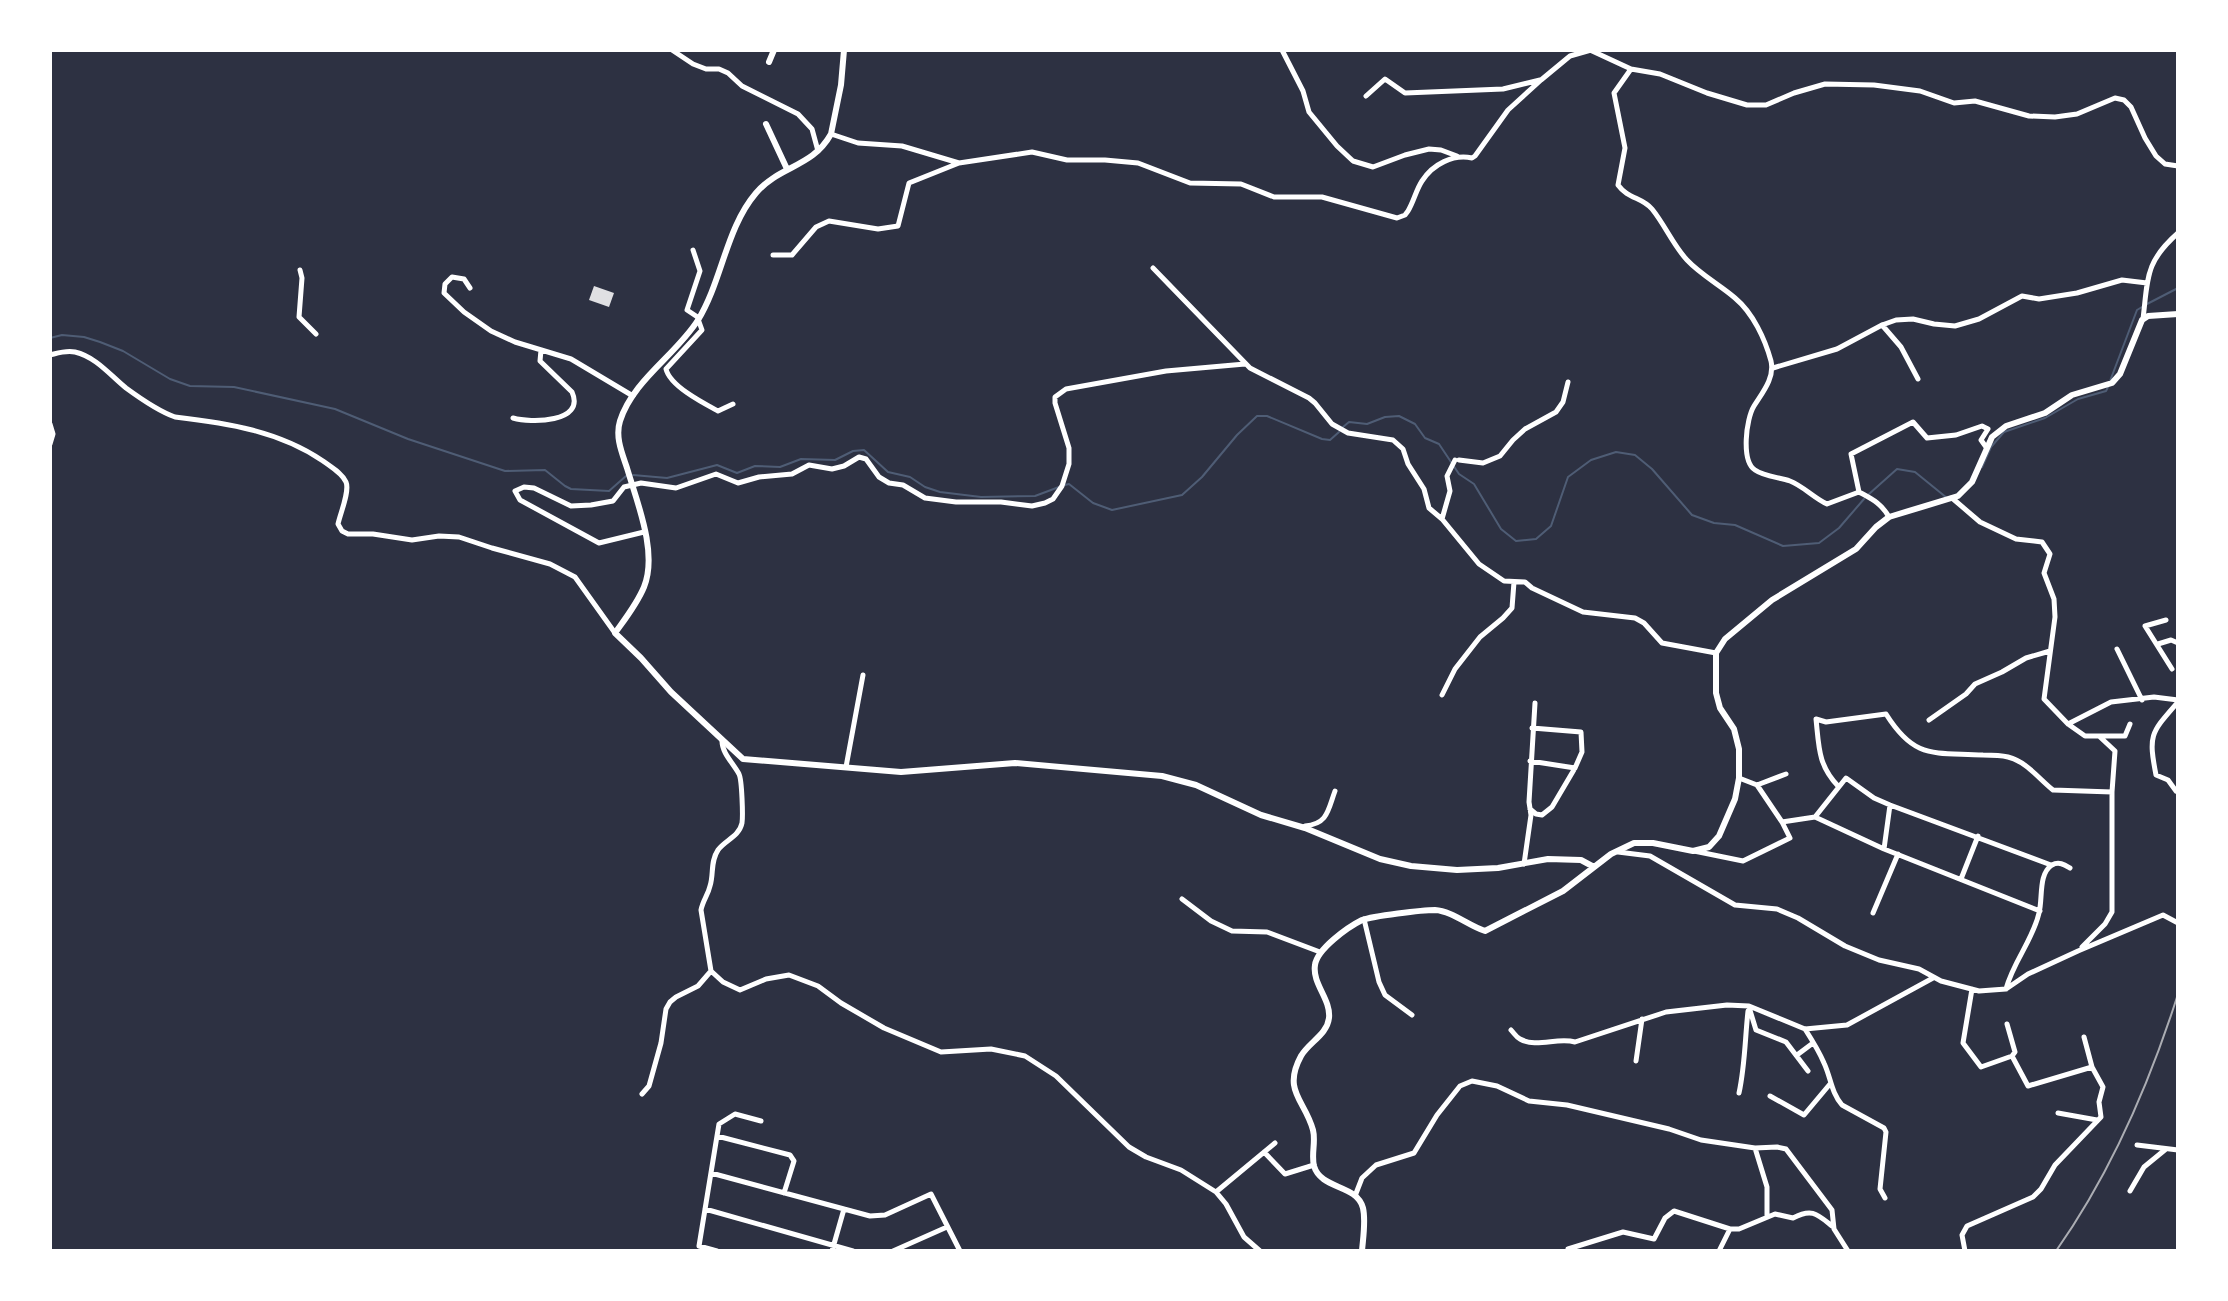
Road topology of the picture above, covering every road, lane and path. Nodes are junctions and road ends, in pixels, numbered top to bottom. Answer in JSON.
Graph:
{"nodes":[{"id":1,"x":672,"y":50,"type":"edge"},
{"id":2,"x":774,"y":50,"type":"edge"},
{"id":3,"x":844,"y":50,"type":"edge"},
{"id":4,"x":1282,"y":50,"type":"edge"},
{"id":5,"x":1591,"y":50,"type":"edge"},
{"id":6,"x":769,"y":62,"type":"dead end"},
{"id":7,"x":1631,"y":69,"type":"junction"},
{"id":8,"x":1541,"y":80,"type":"junction"},
{"id":9,"x":1366,"y":96,"type":"dead end"},
{"id":10,"x":766,"y":124,"type":"dead end"},
{"id":11,"x":831,"y":134,"type":"junction"},
{"id":12,"x":819,"y":152,"type":"junction"},
{"id":13,"x":1458,"y":156,"type":"junction"},
{"id":14,"x":959,"y":163,"type":"junction"},
{"id":15,"x":2178,"y":166,"type":"edge"},
{"id":16,"x":787,"y":169,"type":"junction"},
{"id":17,"x":2178,"y":233,"type":"edge"},
{"id":18,"x":693,"y":250,"type":"dead end"},
{"id":19,"x":773,"y":255,"type":"dead end"},
{"id":20,"x":1153,"y":268,"type":"dead end"},
{"id":21,"x":300,"y":270,"type":"dead end"},
{"id":22,"x":2147,"y":283,"type":"junction"},
{"id":23,"x":470,"y":288,"type":"dead end"},
{"id":24,"x":2178,"y":314,"type":"edge"},
{"id":25,"x":699,"y":318,"type":"junction"},
{"id":26,"x":2142,"y":320,"type":"junction"},
{"id":27,"x":1882,"y":325,"type":"junction"},
{"id":28,"x":316,"y":334,"type":"dead end"},
{"id":29,"x":541,"y":350,"type":"junction"},
{"id":30,"x":50,"y":355,"type":"edge"},
{"id":31,"x":1245,"y":364,"type":"junction"},
{"id":32,"x":1773,"y":368,"type":"junction"},
{"id":33,"x":1918,"y":379,"type":"dead end"},
{"id":34,"x":1568,"y":382,"type":"dead end"},
{"id":35,"x":633,"y":396,"type":"junction"},
{"id":36,"x":733,"y":404,"type":"dead end"},
{"id":37,"x":513,"y":418,"type":"dead end"},
{"id":38,"x":50,"y":424,"type":"edge"},
{"id":39,"x":50,"y":444,"type":"edge"},
{"id":40,"x":1986,"y":447,"type":"junction"},
{"id":41,"x":1859,"y":492,"type":"junction"},
{"id":42,"x":1952,"y":497,"type":"junction"},
{"id":43,"x":1889,"y":517,"type":"junction"},
{"id":44,"x":1442,"y":519,"type":"junction"},
{"id":45,"x":644,"y":532,"type":"junction"},
{"id":46,"x":1514,"y":582,"type":"junction"},
{"id":47,"x":2166,"y":620,"type":"dead end"},
{"id":48,"x":615,"y":633,"type":"junction"},
{"id":49,"x":2178,"y":643,"type":"edge"},
{"id":50,"x":2158,"y":644,"type":"junction"},
{"id":51,"x":2117,"y":649,"type":"dead end"},
{"id":52,"x":2050,"y":651,"type":"junction"},
{"id":53,"x":1716,"y":653,"type":"junction"},
{"id":54,"x":2172,"y":669,"type":"dead end"},
{"id":55,"x":863,"y":675,"type":"dead end"},
{"id":56,"x":1442,"y":695,"type":"dead end"},
{"id":57,"x":2142,"y":700,"type":"junction"},
{"id":58,"x":2178,"y":701,"type":"edge"},
{"id":59,"x":1535,"y":703,"type":"dead end"},
{"id":60,"x":1929,"y":720,"type":"dead end"},
{"id":61,"x":2068,"y":724,"type":"junction"},
{"id":62,"x":2130,"y":724,"type":"dead end"},
{"id":63,"x":1532,"y":728,"type":"junction"},
{"id":64,"x":2100,"y":737,"type":"junction"},
{"id":65,"x":722,"y":740,"type":"junction"},
{"id":66,"x":1530,"y":761,"type":"junction"},
{"id":67,"x":846,"y":767,"type":"junction"},
{"id":68,"x":1575,"y":768,"type":"junction"},
{"id":69,"x":1786,"y":774,"type":"dead end"},
{"id":70,"x":1739,"y":778,"type":"junction"},
{"id":71,"x":1757,"y":785,"type":"junction"},
{"id":72,"x":1838,"y":786,"type":"junction"},
{"id":73,"x":1335,"y":791,"type":"dead end"},
{"id":74,"x":2176,"y":791,"type":"edge"},
{"id":75,"x":2112,"y":792,"type":"junction"},
{"id":76,"x":1890,"y":805,"type":"junction"},
{"id":77,"x":1530,"y":809,"type":"junction"},
{"id":78,"x":1815,"y":817,"type":"junction"},
{"id":79,"x":1782,"y":822,"type":"junction"},
{"id":80,"x":1305,"y":828,"type":"junction"},
{"id":81,"x":1978,"y":836,"type":"junction"},
{"id":82,"x":1884,"y":849,"type":"junction"},
{"id":83,"x":1693,"y":851,"type":"junction"},
{"id":84,"x":1618,"y":852,"type":"junction"},
{"id":85,"x":1898,"y":854,"type":"junction"},
{"id":86,"x":1524,"y":865,"type":"junction"},
{"id":87,"x":2051,"y":865,"type":"junction"},
{"id":88,"x":1594,"y":867,"type":"junction"},
{"id":89,"x":2070,"y":868,"type":"dead end"},
{"id":90,"x":1961,"y":879,"type":"junction"},
{"id":91,"x":1182,"y":899,"type":"dead end"},
{"id":92,"x":2040,"y":911,"type":"junction"},
{"id":93,"x":1873,"y":913,"type":"dead end"},
{"id":94,"x":1364,"y":919,"type":"junction"},
{"id":95,"x":2178,"y":923,"type":"edge"},
{"id":96,"x":2078,"y":951,"type":"junction"},
{"id":97,"x":1320,"y":952,"type":"junction"},
{"id":98,"x":711,"y":971,"type":"junction"},
{"id":99,"x":1934,"y":978,"type":"junction"},
{"id":100,"x":1972,"y":989,"type":"junction"},
{"id":101,"x":2006,"y":989,"type":"junction"},
{"id":102,"x":1749,"y":1006,"type":"junction"},
{"id":103,"x":1412,"y":1015,"type":"dead end"},
{"id":104,"x":1642,"y":1019,"type":"junction"},
{"id":105,"x":2007,"y":1024,"type":"dead end"},
{"id":106,"x":1805,"y":1029,"type":"junction"},
{"id":107,"x":1511,"y":1030,"type":"dead end"},
{"id":108,"x":2084,"y":1037,"type":"dead end"},
{"id":109,"x":1813,"y":1043,"type":"junction"},
{"id":110,"x":1797,"y":1055,"type":"junction"},
{"id":111,"x":2012,"y":1056,"type":"junction"},
{"id":112,"x":1636,"y":1061,"type":"dead end"},
{"id":113,"x":2092,"y":1067,"type":"junction"},
{"id":114,"x":1808,"y":1071,"type":"dead end"},
{"id":115,"x":1830,"y":1084,"type":"junction"},
{"id":116,"x":1739,"y":1093,"type":"dead end"},
{"id":117,"x":642,"y":1094,"type":"dead end"},
{"id":118,"x":1770,"y":1096,"type":"dead end"},
{"id":119,"x":2058,"y":1113,"type":"dead end"},
{"id":120,"x":2098,"y":1120,"type":"junction"},
{"id":121,"x":761,"y":1121,"type":"dead end"},
{"id":122,"x":717,"y":1136,"type":"junction"},
{"id":123,"x":1275,"y":1143,"type":"dead end"},
{"id":124,"x":2137,"y":1145,"type":"dead end"},
{"id":125,"x":1755,"y":1148,"type":"junction"},
{"id":126,"x":2166,"y":1149,"type":"junction"},
{"id":127,"x":2178,"y":1150,"type":"edge"},
{"id":128,"x":1264,"y":1152,"type":"junction"},
{"id":129,"x":1314,"y":1165,"type":"junction"},
{"id":130,"x":711,"y":1173,"type":"junction"},
{"id":131,"x":2130,"y":1191,"type":"dead end"},
{"id":132,"x":1216,"y":1192,"type":"junction"},
{"id":133,"x":784,"y":1193,"type":"junction"},
{"id":134,"x":1355,"y":1196,"type":"junction"},
{"id":135,"x":1885,"y":1198,"type":"dead end"},
{"id":136,"x":705,"y":1209,"type":"junction"},
{"id":137,"x":844,"y":1209,"type":"junction"},
{"id":138,"x":1767,"y":1217,"type":"junction"},
{"id":139,"x":947,"y":1227,"type":"junction"},
{"id":140,"x":1833,"y":1227,"type":"junction"},
{"id":141,"x":1730,"y":1229,"type":"junction"},
{"id":142,"x":832,"y":1248,"type":"edge"},
{"id":143,"x":1568,"y":1249,"type":"dead end"},
{"id":144,"x":717,"y":1251,"type":"edge"},
{"id":145,"x":853,"y":1251,"type":"edge"},
{"id":146,"x":893,"y":1251,"type":"edge"},
{"id":147,"x":960,"y":1251,"type":"edge"},
{"id":148,"x":1260,"y":1251,"type":"edge"},
{"id":149,"x":1362,"y":1251,"type":"edge"},
{"id":150,"x":1719,"y":1251,"type":"edge"},
{"id":151,"x":1848,"y":1251,"type":"edge"},
{"id":152,"x":1965,"y":1251,"type":"edge"}],
"edges":[{"from":1,"to":12,"type":"street"},
{"from":2,"to":6,"type":"street"},
{"from":3,"to":11,"type":"street"},
{"from":4,"to":13,"type":"street"},
{"from":5,"to":7,"type":"street"},
{"from":5,"to":8,"type":"street"},
{"from":7,"to":15,"type":"street"},
{"from":7,"to":32,"type":"street"},
{"from":8,"to":9,"type":"street"},
{"from":8,"to":13,"type":"street"},
{"from":10,"to":16,"type":"street"},
{"from":11,"to":12,"type":"street"},
{"from":11,"to":14,"type":"street"},
{"from":12,"to":16,"type":"street"},
{"from":13,"to":14,"type":"street"},
{"from":14,"to":19,"type":"street"},
{"from":16,"to":25,"type":"street"},
{"from":17,"to":22,"type":"street"},
{"from":18,"to":25,"type":"street"},
{"from":20,"to":31,"type":"street"},
{"from":21,"to":28,"type":"street"},
{"from":22,"to":26,"type":"street"},
{"from":22,"to":27,"type":"street"},
{"from":23,"to":29,"type":"street"},
{"from":24,"to":26,"type":"street"},
{"from":25,"to":35,"type":"street"},
{"from":25,"to":36,"type":"street"},
{"from":26,"to":40,"type":"street"},
{"from":27,"to":32,"type":"street"},
{"from":27,"to":33,"type":"street"},
{"from":29,"to":35,"type":"street"},
{"from":29,"to":37,"type":"street"},
{"from":30,"to":48,"type":"street"},
{"from":31,"to":44,"type":"street"},
{"from":31,"to":45,"type":"street"},
{"from":32,"to":41,"type":"street"},
{"from":34,"to":44,"type":"street"},
{"from":35,"to":45,"type":"street"},
{"from":38,"to":39,"type":"street"},
{"from":40,"to":41,"type":"street"},
{"from":40,"to":42,"type":"street"},
{"from":41,"to":43,"type":"street"},
{"from":42,"to":43,"type":"street"},
{"from":42,"to":52,"type":"street"},
{"from":43,"to":53,"type":"street"},
{"from":44,"to":46,"type":"street"},
{"from":45,"to":48,"type":"street"},
{"from":46,"to":53,"type":"street"},
{"from":46,"to":56,"type":"street"},
{"from":47,"to":50,"type":"street"},
{"from":48,"to":65,"type":"street"},
{"from":49,"to":50,"type":"street"},
{"from":50,"to":54,"type":"street"},
{"from":51,"to":57,"type":"street"},
{"from":52,"to":60,"type":"street"},
{"from":52,"to":61,"type":"street"},
{"from":53,"to":70,"type":"street"},
{"from":55,"to":67,"type":"street"},
{"from":57,"to":58,"type":"street"},
{"from":57,"to":61,"type":"street"},
{"from":58,"to":74,"type":"street"},
{"from":59,"to":63,"type":"street"},
{"from":61,"to":64,"type":"street"},
{"from":62,"to":64,"type":"street"},
{"from":63,"to":66,"type":"street"},
{"from":63,"to":68,"type":"street"},
{"from":64,"to":75,"type":"street"},
{"from":65,"to":67,"type":"street"},
{"from":65,"to":98,"type":"street"},
{"from":66,"to":68,"type":"street"},
{"from":66,"to":77,"type":"street"},
{"from":67,"to":80,"type":"street"},
{"from":68,"to":77,"type":"street"},
{"from":69,"to":71,"type":"street"},
{"from":70,"to":71,"type":"street"},
{"from":70,"to":83,"type":"street"},
{"from":71,"to":79,"type":"street"},
{"from":72,"to":75,"type":"street"},
{"from":72,"to":76,"type":"street"},
{"from":72,"to":78,"type":"street"},
{"from":73,"to":80,"type":"street"},
{"from":75,"to":96,"type":"street"},
{"from":76,"to":81,"type":"street"},
{"from":76,"to":82,"type":"street"},
{"from":77,"to":86,"type":"street"},
{"from":78,"to":79,"type":"street"},
{"from":78,"to":82,"type":"street"},
{"from":79,"to":83,"type":"street"},
{"from":80,"to":86,"type":"street"},
{"from":81,"to":87,"type":"street"},
{"from":81,"to":90,"type":"street"},
{"from":82,"to":85,"type":"street"},
{"from":83,"to":84,"type":"street"},
{"from":84,"to":88,"type":"street"},
{"from":84,"to":99,"type":"street"},
{"from":85,"to":90,"type":"street"},
{"from":85,"to":93,"type":"street"},
{"from":86,"to":88,"type":"street"},
{"from":87,"to":89,"type":"street"},
{"from":87,"to":92,"type":"street"},
{"from":88,"to":94,"type":"street"},
{"from":90,"to":92,"type":"street"},
{"from":91,"to":97,"type":"street"},
{"from":92,"to":101,"type":"street"},
{"from":94,"to":97,"type":"street"},
{"from":94,"to":103,"type":"street"},
{"from":95,"to":96,"type":"street"},
{"from":96,"to":101,"type":"street"},
{"from":97,"to":129,"type":"street"},
{"from":98,"to":117,"type":"street"},
{"from":98,"to":132,"type":"street"},
{"from":99,"to":100,"type":"street"},
{"from":99,"to":106,"type":"street"},
{"from":100,"to":101,"type":"street"},
{"from":100,"to":111,"type":"street"},
{"from":102,"to":104,"type":"street"},
{"from":102,"to":106,"type":"street"},
{"from":102,"to":110,"type":"street"},
{"from":102,"to":116,"type":"street"},
{"from":104,"to":107,"type":"street"},
{"from":104,"to":112,"type":"street"},
{"from":105,"to":111,"type":"street"},
{"from":106,"to":109,"type":"street"},
{"from":108,"to":113,"type":"street"},
{"from":109,"to":110,"type":"street"},
{"from":109,"to":115,"type":"street"},
{"from":110,"to":114,"type":"street"},
{"from":111,"to":113,"type":"street"},
{"from":113,"to":120,"type":"street"},
{"from":115,"to":118,"type":"street"},
{"from":115,"to":135,"type":"street"},
{"from":119,"to":120,"type":"street"},
{"from":120,"to":152,"type":"street"},
{"from":121,"to":122,"type":"street"},
{"from":122,"to":130,"type":"street"},
{"from":122,"to":133,"type":"street"},
{"from":123,"to":128,"type":"street"},
{"from":124,"to":126,"type":"street"},
{"from":125,"to":134,"type":"street"},
{"from":125,"to":138,"type":"street"},
{"from":125,"to":140,"type":"street"},
{"from":126,"to":127,"type":"street"},
{"from":126,"to":131,"type":"street"},
{"from":128,"to":129,"type":"street"},
{"from":128,"to":132,"type":"street"},
{"from":129,"to":134,"type":"street"},
{"from":130,"to":133,"type":"street"},
{"from":130,"to":136,"type":"street"},
{"from":132,"to":148,"type":"street"},
{"from":133,"to":137,"type":"street"},
{"from":134,"to":149,"type":"street"},
{"from":136,"to":142,"type":"street"},
{"from":136,"to":144,"type":"street"},
{"from":137,"to":139,"type":"street"},
{"from":137,"to":142,"type":"street"},
{"from":138,"to":140,"type":"street"},
{"from":138,"to":141,"type":"street"},
{"from":139,"to":146,"type":"street"},
{"from":139,"to":147,"type":"street"},
{"from":140,"to":151,"type":"street"},
{"from":141,"to":143,"type":"street"},
{"from":141,"to":150,"type":"street"},
{"from":142,"to":145,"type":"street"}]}
